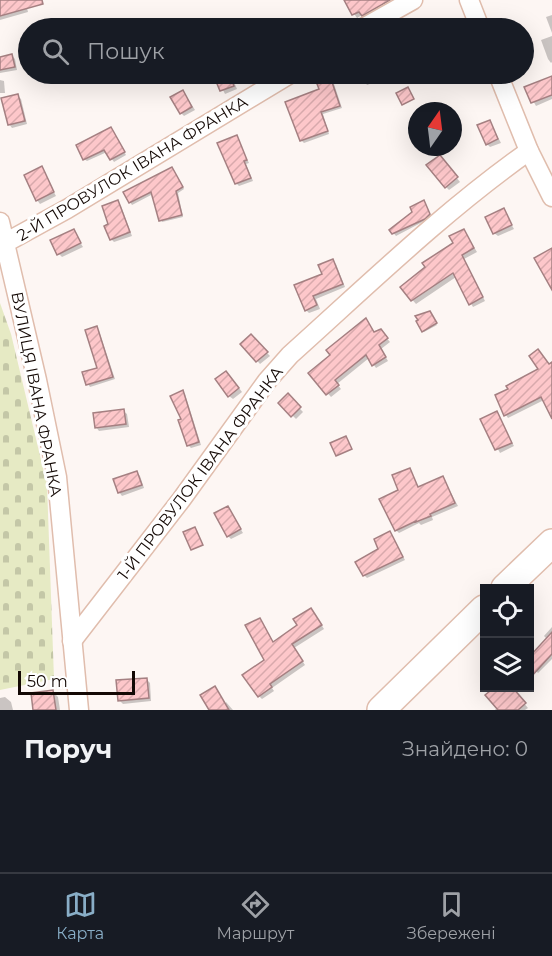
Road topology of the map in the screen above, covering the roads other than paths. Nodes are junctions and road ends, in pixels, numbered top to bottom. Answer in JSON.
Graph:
{"nodes":[{"id":1,"x":413,"y":0,"type":"edge"},
{"id":2,"x":469,"y":0,"type":"edge"},
{"id":3,"x":381,"y":18,"type":"edge"},
{"id":4,"x":476,"y":18,"type":"edge"},
{"id":5,"x":273,"y":84,"type":"edge"},
{"id":6,"x":502,"y":84,"type":"edge"},
{"id":7,"x":529,"y":151,"type":"junction"},
{"id":8,"x":552,"y":197,"type":"edge"},
{"id":9,"x":0,"y":222,"type":"edge"},
{"id":10,"x":5,"y":243,"type":"junction"},
{"id":11,"x":552,"y":543,"type":"edge"},
{"id":12,"x":509,"y":584,"type":"edge"},
{"id":13,"x":480,"y":613,"type":"edge"},
{"id":14,"x":72,"y":641,"type":"junction"},
{"id":15,"x":79,"y":710,"type":"edge"},
{"id":16,"x":381,"y":710,"type":"edge"}],
"edges":[{"from":1,"to":3,"type":"street"},
{"from":2,"to":4,"type":"street"},
{"from":5,"to":10,"type":"street","name":"2-Й ПРОВУЛОК ІВАНА ФРАНКА"},
{"from":6,"to":7,"type":"street"},
{"from":7,"to":8,"type":"street"},
{"from":7,"to":14,"type":"street","name":"1-Й ПРОВУЛОК ІВАНА ФРАНКА"},
{"from":9,"to":10,"type":"street","name":"ВУЛИЦЯ ІВАНА ФРАНКА"},
{"from":10,"to":14,"type":"street","name":"ВУЛИЦЯ ІВАНА ФРАНКА"},
{"from":11,"to":12,"type":"main road"},
{"from":13,"to":16,"type":"main road"},
{"from":14,"to":15,"type":"street","name":"ВУЛИЦЯ ІВАНА ФРАНКА"}]}
